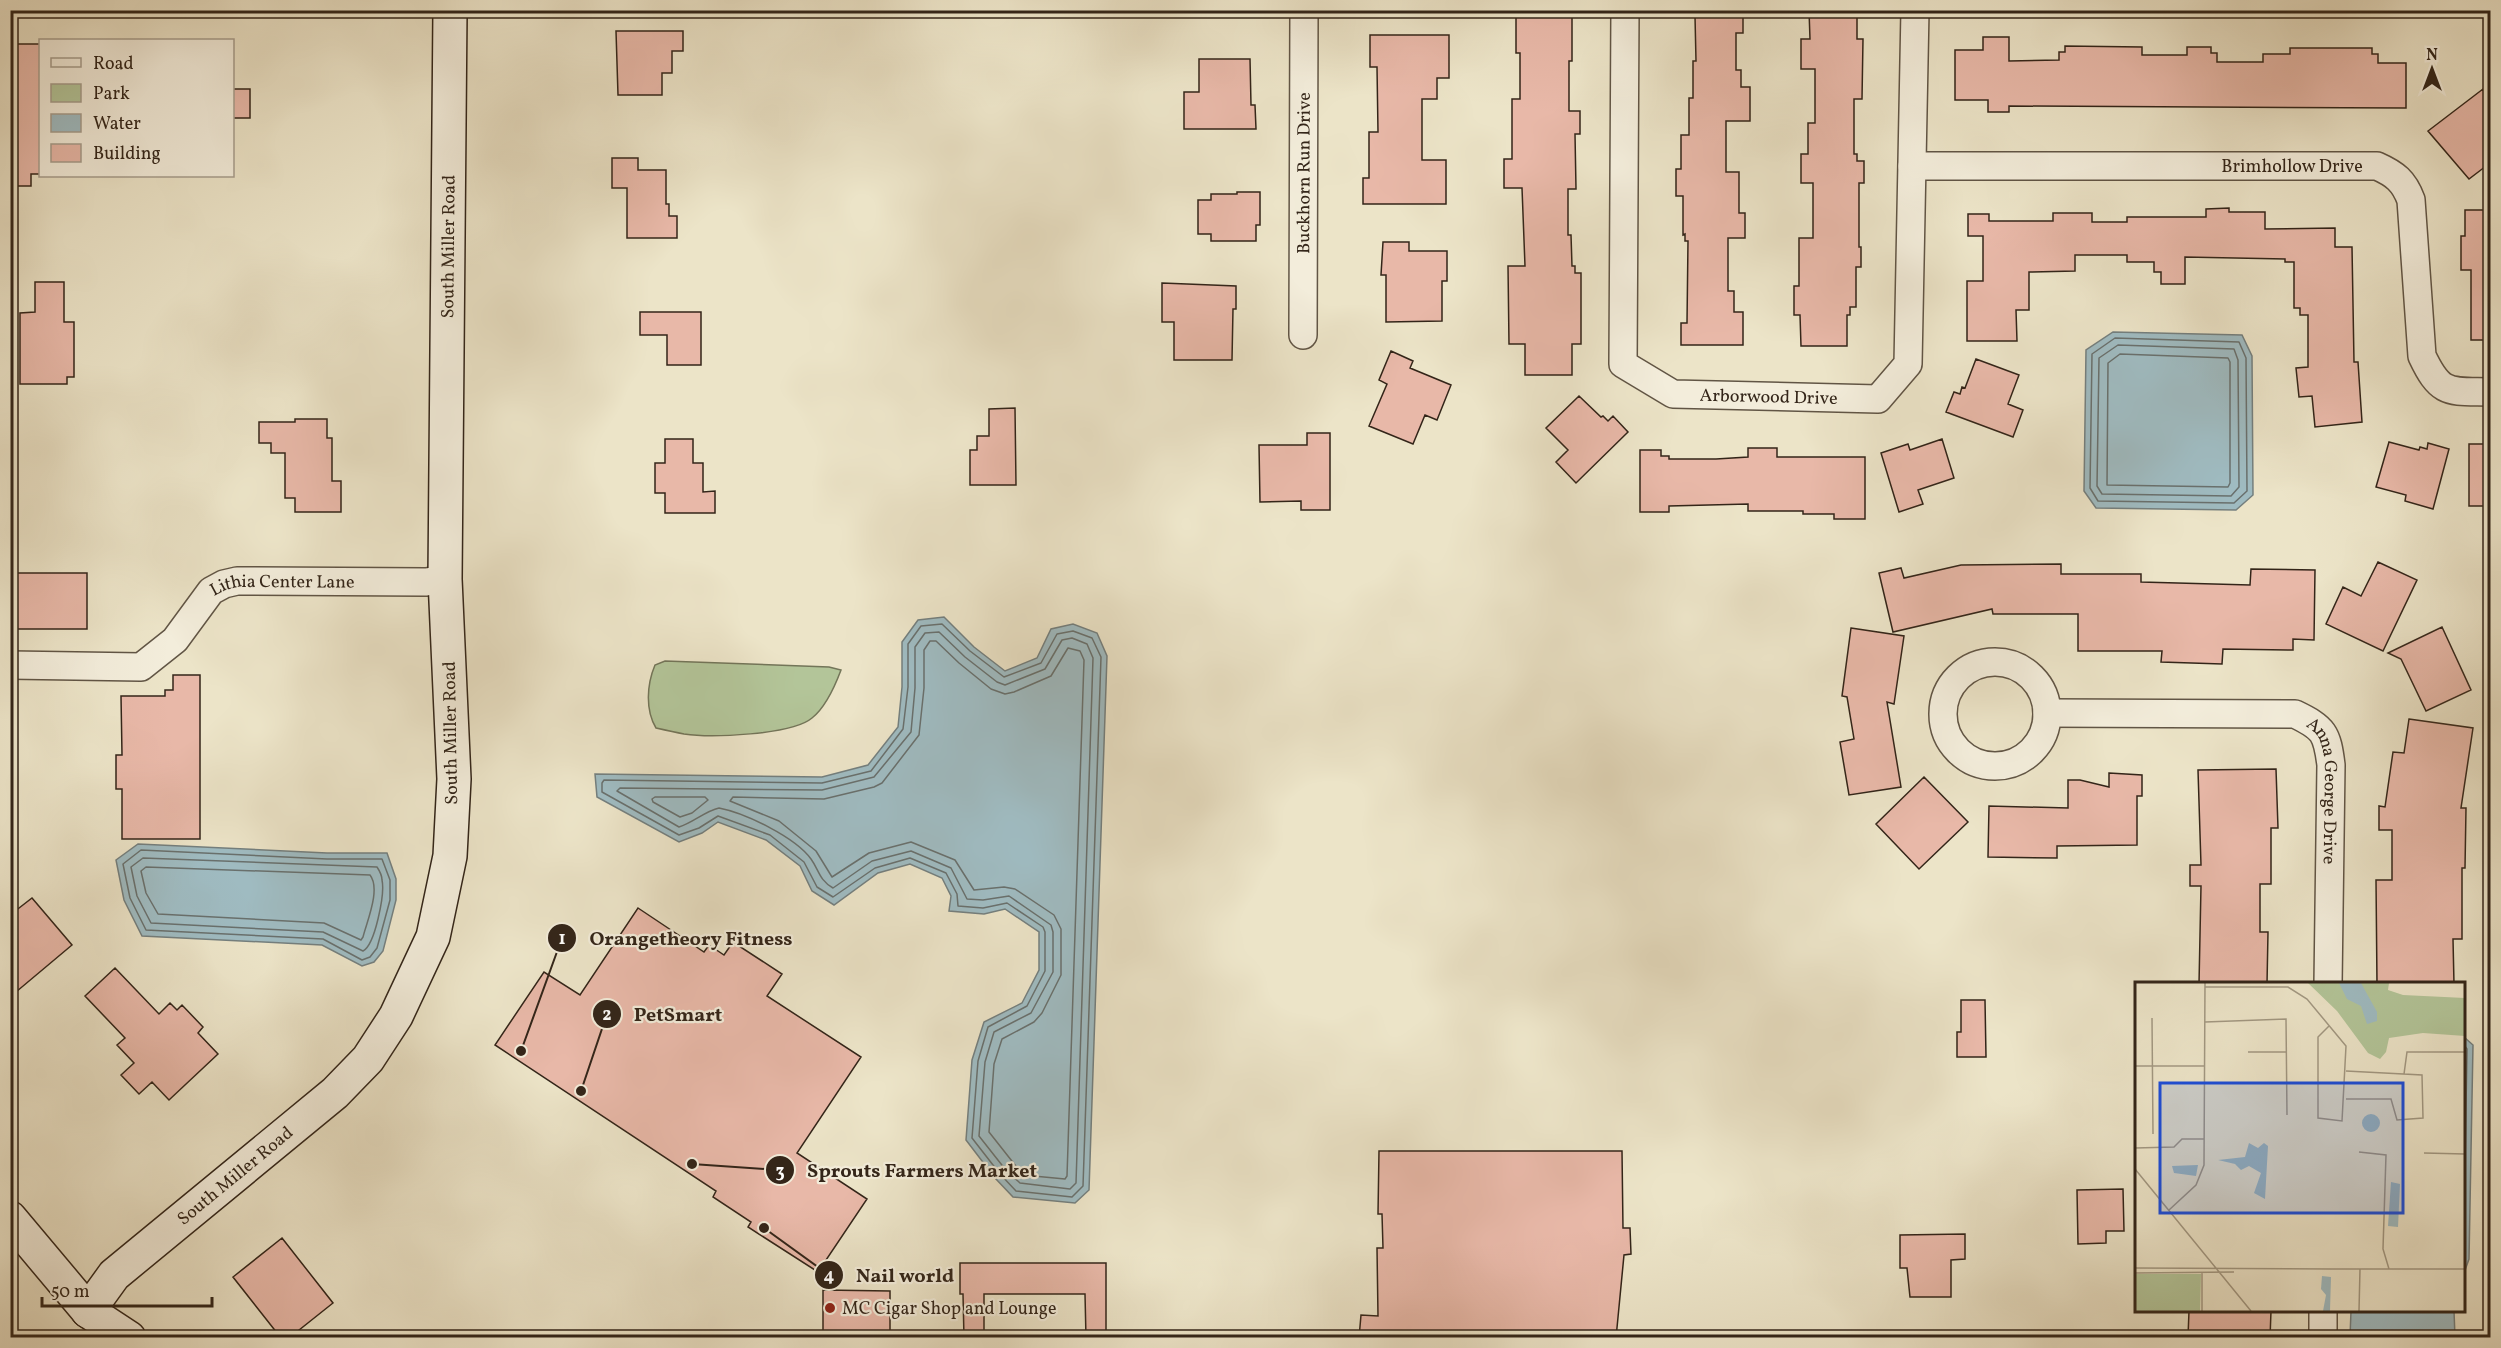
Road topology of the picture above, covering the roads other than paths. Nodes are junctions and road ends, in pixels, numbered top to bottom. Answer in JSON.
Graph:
{"nodes":[{"id":1,"x":450,"y":10,"type":"edge"},
{"id":2,"x":1304,"y":10,"type":"edge"},
{"id":3,"x":1625,"y":10,"type":"edge"},
{"id":4,"x":1915,"y":10,"type":"edge"},
{"id":5,"x":1912,"y":166,"type":"junction"},
{"id":6,"x":1303,"y":335,"type":"dead end"},
{"id":7,"x":2490,"y":392,"type":"edge"},
{"id":8,"x":445,"y":579,"type":"junction"},
{"id":9,"x":10,"y":665,"type":"edge"},
{"id":10,"x":2047,"y":713,"type":"dead end"},
{"id":11,"x":2328,"y":982,"type":"edge"},
{"id":12,"x":10,"y":1218,"type":"edge"},
{"id":13,"x":2323,"y":1312,"type":"edge"},
{"id":14,"x":92,"y":1324,"type":"edge"},
{"id":15,"x":129,"y":1338,"type":"edge"},
{"id":16,"x":2323,"y":1338,"type":"edge"}],
"edges":[{"from":1,"to":8,"type":"street","name":"South Miller Road"},
{"from":2,"to":6,"type":"street","name":"Buckhorn Run Drive"},
{"from":3,"to":5,"type":"street","name":"Arborwood Drive"},
{"from":4,"to":5,"type":"street","name":"Arborwood Drive"},
{"from":5,"to":7,"type":"street","name":"Brimhollow Drive"},
{"from":8,"to":9,"type":"street","name":"Lithia Center Lane"},
{"from":8,"to":14,"type":"street","name":"South Miller Road"},
{"from":10,"to":11,"type":"street","name":"Anna George Drive"},
{"from":12,"to":14,"type":"street"},
{"from":13,"to":16,"type":"street"},
{"from":14,"to":15,"type":"street"}]}
